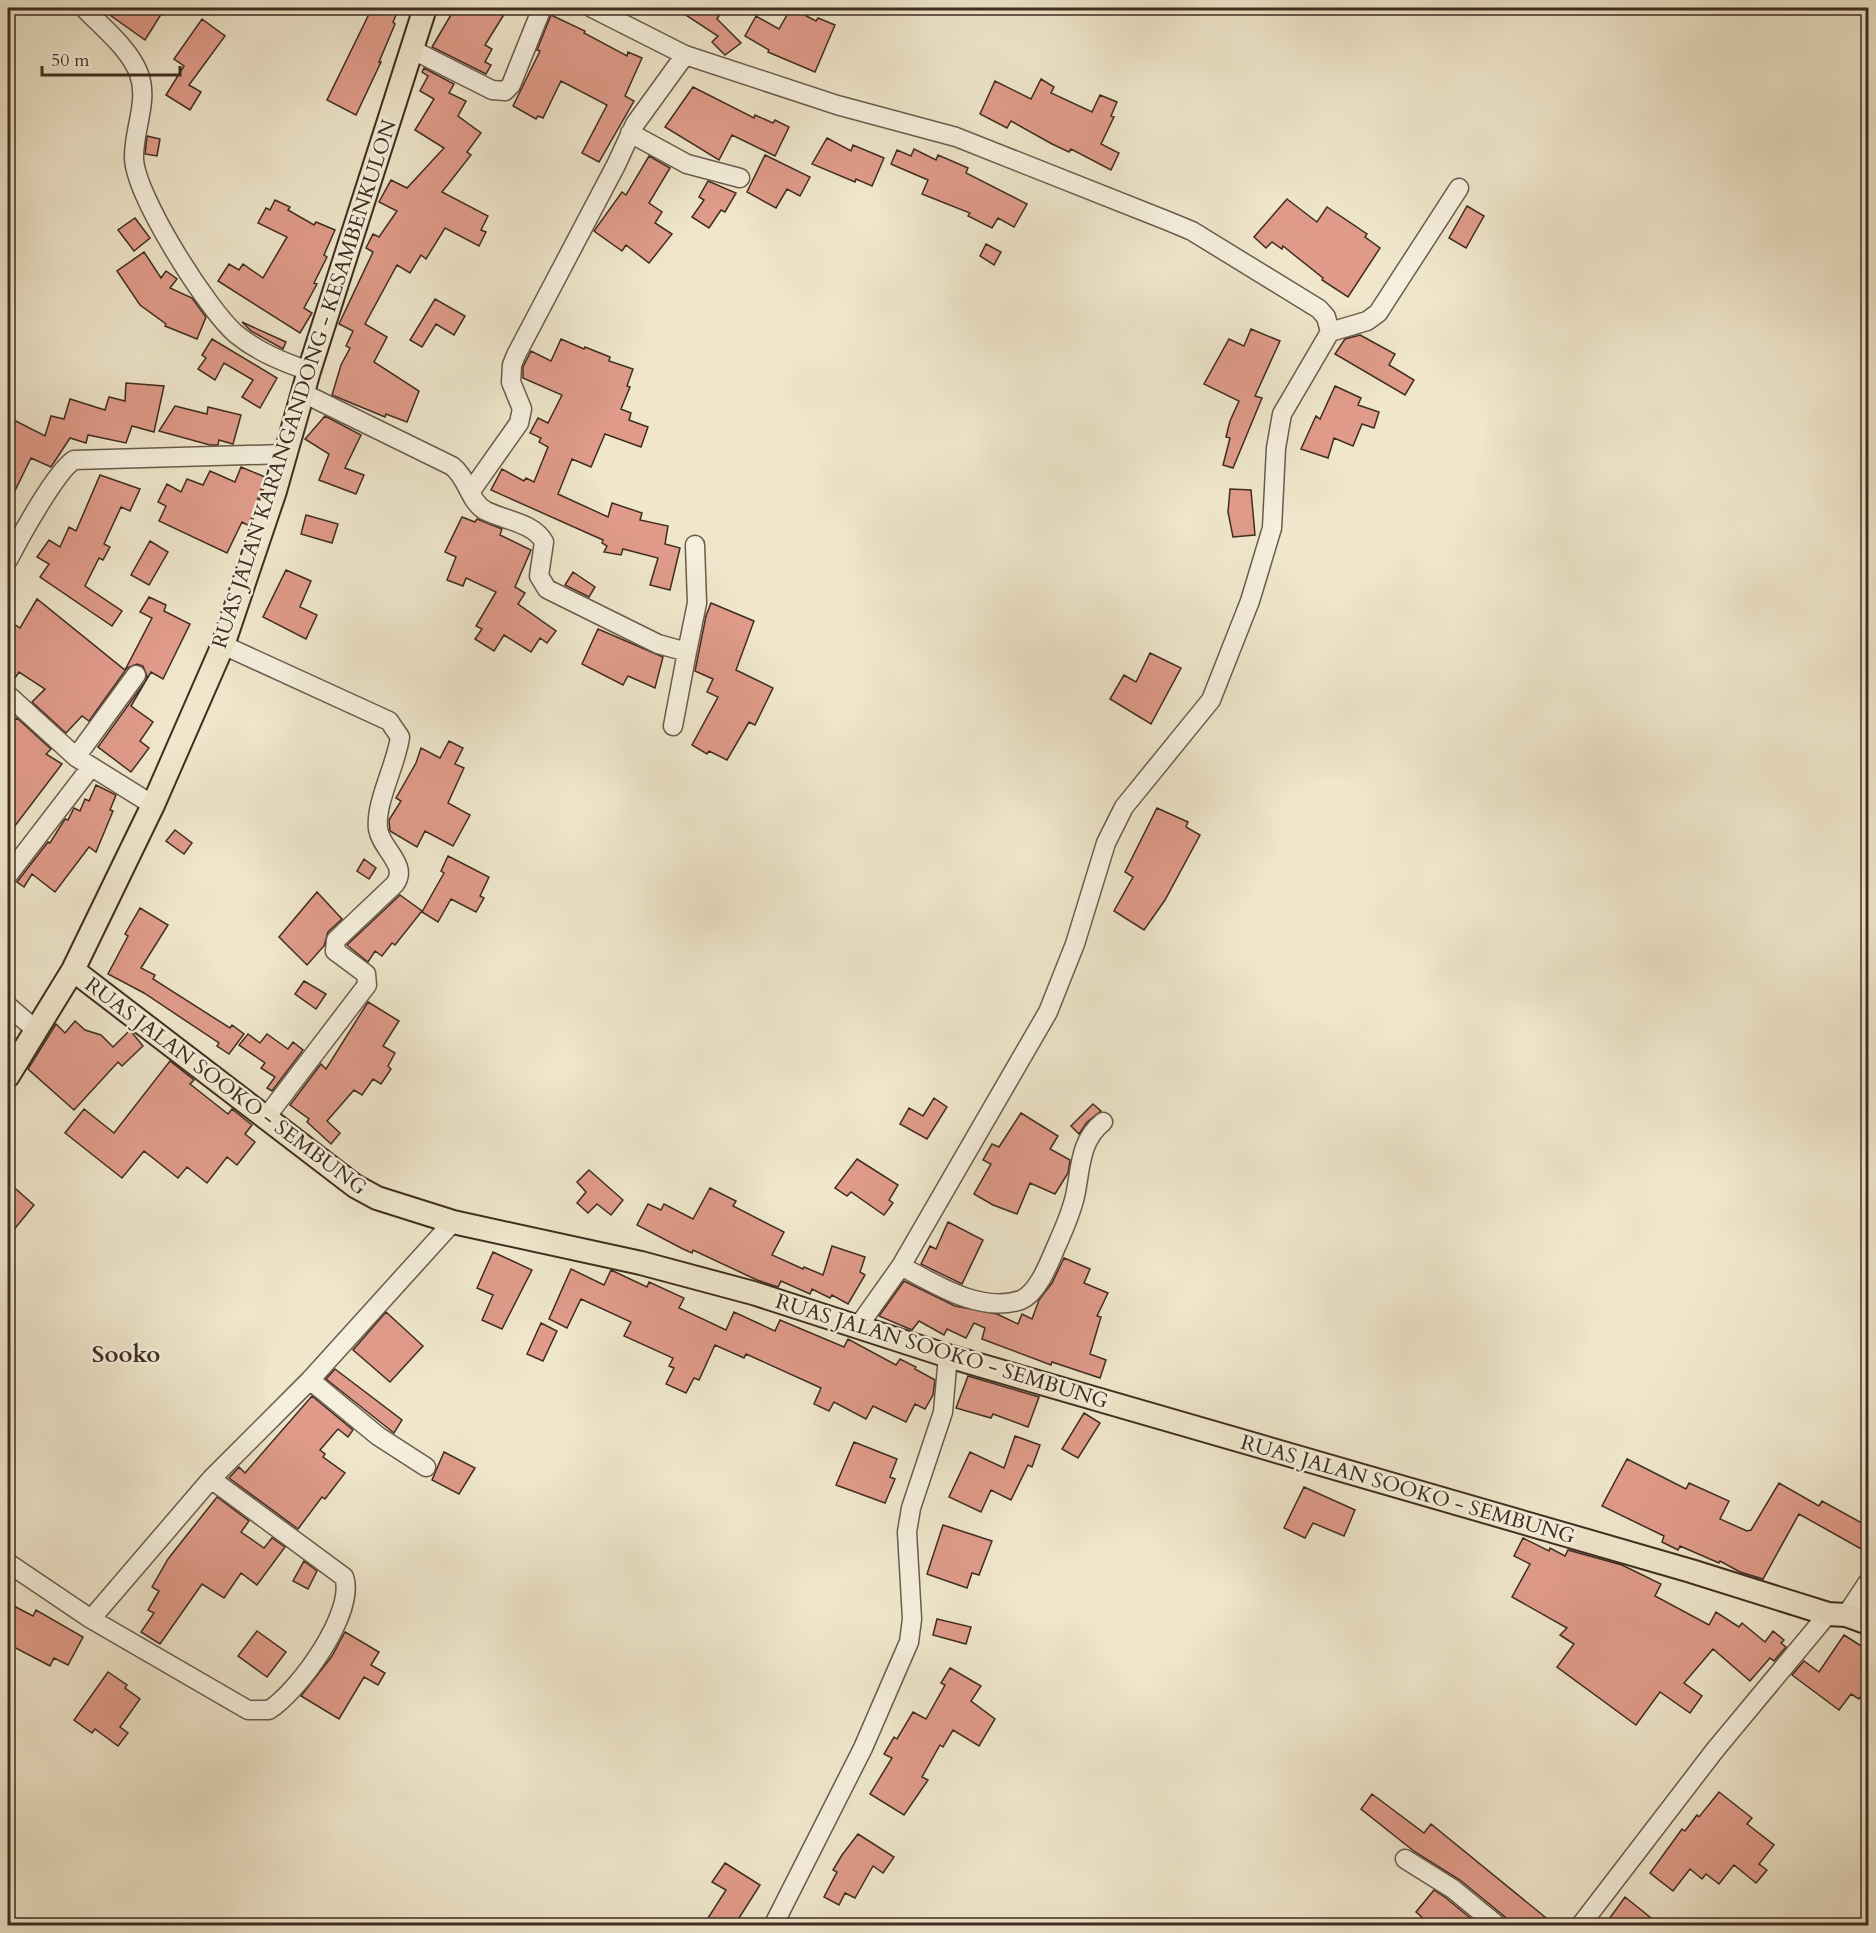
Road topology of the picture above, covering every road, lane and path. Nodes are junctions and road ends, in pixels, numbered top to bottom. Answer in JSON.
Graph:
{"nodes":[{"id":1,"x":84,"y":8,"type":"edge"},
{"id":2,"x":425,"y":8,"type":"edge"},
{"id":3,"x":542,"y":8,"type":"edge"},
{"id":4,"x":592,"y":8,"type":"edge"},
{"id":5,"x":411,"y":49,"type":"junction"},
{"id":6,"x":685,"y":55,"type":"junction"},
{"id":7,"x":630,"y":133,"type":"junction"},
{"id":8,"x":740,"y":178,"type":"dead end"},
{"id":9,"x":1459,"y":188,"type":"dead end"},
{"id":10,"x":1330,"y":332,"type":"junction"},
{"id":11,"x":309,"y":371,"type":"junction"},
{"id":12,"x":303,"y":393,"type":"junction"},
{"id":13,"x":285,"y":454,"type":"junction"},
{"id":14,"x":471,"y":491,"type":"junction"},
{"id":15,"x":695,"y":544,"type":"dead end"},
{"id":16,"x":8,"y":560,"type":"edge"},
{"id":17,"x":223,"y":645,"type":"junction"},
{"id":18,"x":687,"y":652,"type":"junction"},
{"id":19,"x":136,"y":675,"type":"dead end"},
{"id":20,"x":8,"y":695,"type":"edge"},
{"id":21,"x":673,"y":726,"type":"dead end"},
{"id":22,"x":83,"y":762,"type":"junction"},
{"id":23,"x":153,"y":805,"type":"junction"},
{"id":24,"x":8,"y":875,"type":"edge"},
{"id":25,"x":73,"y":970,"type":"junction"},
{"id":26,"x":8,"y":1006,"type":"edge"},
{"id":27,"x":36,"y":1030,"type":"junction"},
{"id":28,"x":8,"y":1076,"type":"edge"},
{"id":29,"x":267,"y":1116,"type":"junction"},
{"id":30,"x":1103,"y":1122,"type":"dead end"},
{"id":31,"x":453,"y":1222,"type":"junction"},
{"id":32,"x":901,"y":1266,"type":"junction"},
{"id":33,"x":857,"y":1328,"type":"junction"},
{"id":34,"x":948,"y":1356,"type":"junction"},
{"id":35,"x":310,"y":1380,"type":"junction"},
{"id":36,"x":426,"y":1467,"type":"dead end"},
{"id":37,"x":211,"y":1479,"type":"junction"},
{"id":38,"x":8,"y":1563,"type":"edge"},
{"id":39,"x":1869,"y":1582,"type":"edge"},
{"id":40,"x":1837,"y":1614,"type":"junction"},
{"id":41,"x":91,"y":1619,"type":"junction"},
{"id":42,"x":1869,"y":1623,"type":"edge"},
{"id":43,"x":1405,"y":1859,"type":"dead end"},
{"id":44,"x":773,"y":1926,"type":"edge"},
{"id":45,"x":1498,"y":1926,"type":"edge"},
{"id":46,"x":1580,"y":1926,"type":"edge"}],
"edges":[{"from":1,"to":11,"type":"street"},
{"from":2,"to":5,"type":"main road","name":"RUAS JALAN KARANGANDONG - KESAMBENKULON"},
{"from":3,"to":5,"type":"street"},
{"from":4,"to":6,"type":"street"},
{"from":5,"to":11,"type":"main road","name":"RUAS JALAN KARANGANDONG - KESAMBENKULON"},
{"from":6,"to":7,"type":"street"},
{"from":6,"to":10,"type":"street"},
{"from":7,"to":8,"type":"street"},
{"from":7,"to":14,"type":"street"},
{"from":9,"to":10,"type":"street"},
{"from":10,"to":32,"type":"street"},
{"from":11,"to":12,"type":"main road","name":"RUAS JALAN KARANGANDONG - KESAMBENKULON"},
{"from":12,"to":13,"type":"main road","name":"RUAS JALAN KARANGANDONG - KESAMBENKULON"},
{"from":12,"to":14,"type":"street"},
{"from":13,"to":16,"type":"street"},
{"from":13,"to":17,"type":"main road","name":"RUAS JALAN KARANGANDONG - KESAMBENKULON"},
{"from":14,"to":18,"type":"street"},
{"from":15,"to":18,"type":"street"},
{"from":17,"to":23,"type":"main road","name":"RUAS JALAN KARANGANDONG - KESAMBENKULON"},
{"from":17,"to":29,"type":"street"},
{"from":18,"to":21,"type":"street"},
{"from":19,"to":22,"type":"street"},
{"from":20,"to":22,"type":"street"},
{"from":22,"to":23,"type":"street"},
{"from":22,"to":24,"type":"street"},
{"from":23,"to":25,"type":"main road","name":"RUAS JALAN KARANGANDONG - KESAMBENKULON"},
{"from":25,"to":27,"type":"main road","name":"RUAS JALAN KARANGANDONG - KESAMBENKULON"},
{"from":25,"to":29,"type":"main road","name":"RUAS JALAN SOOKO - SEMBUNG"},
{"from":26,"to":27,"type":"street"},
{"from":27,"to":28,"type":"main road","name":"RUAS JALAN KARANGANDONG - KESAMBENKULON"},
{"from":29,"to":31,"type":"main road","name":"RUAS JALAN SOOKO - SEMBUNG"},
{"from":30,"to":32,"type":"street"},
{"from":31,"to":33,"type":"main road","name":"RUAS JALAN SOOKO - SEMBUNG"},
{"from":31,"to":35,"type":"street"},
{"from":32,"to":33,"type":"street"},
{"from":33,"to":34,"type":"main road","name":"RUAS JALAN SOOKO - SEMBUNG"},
{"from":34,"to":40,"type":"main road","name":"RUAS JALAN SOOKO - SEMBUNG"},
{"from":34,"to":44,"type":"street"},
{"from":35,"to":36,"type":"street"},
{"from":35,"to":37,"type":"street"},
{"from":37,"to":41,"type":"street"},
{"from":37,"to":41,"type":"street"},
{"from":38,"to":41,"type":"street"},
{"from":39,"to":40,"type":"street"},
{"from":40,"to":42,"type":"main road","name":"RUAS JALAN SOOKO - SEMBUNG"},
{"from":40,"to":46,"type":"street"},
{"from":43,"to":45,"type":"street"}]}
